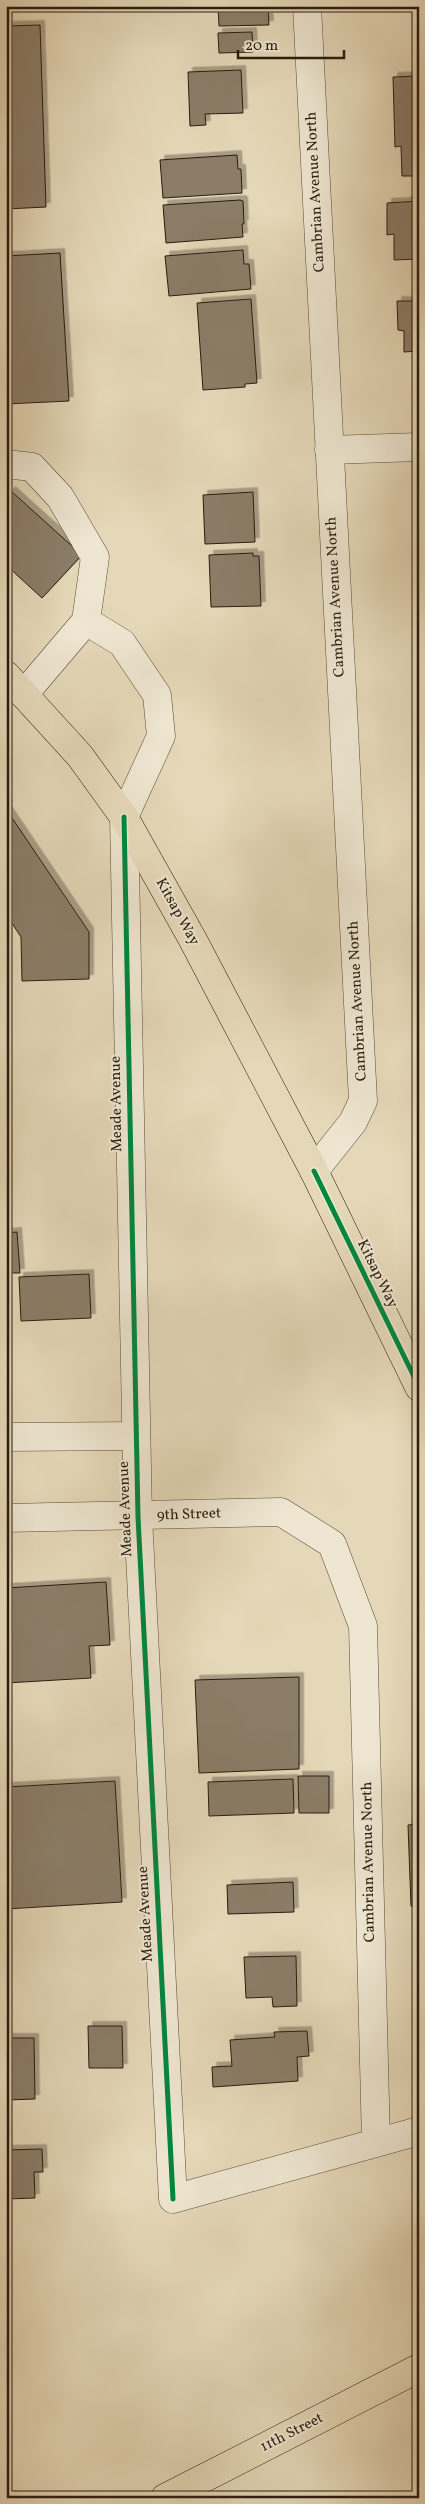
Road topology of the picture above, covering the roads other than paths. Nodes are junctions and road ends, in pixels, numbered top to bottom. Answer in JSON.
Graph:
{"nodes":[{"id":1,"x":307,"y":6,"type":"edge"},
{"id":2,"x":419,"y":447,"type":"edge"},
{"id":3,"x":329,"y":450,"type":"junction"},
{"id":4,"x":19,"y":466,"type":"edge"},
{"id":5,"x":86,"y":621,"type":"junction"},
{"id":6,"x":15,"y":685,"type":"edge"},
{"id":7,"x":124,"y":817,"type":"junction"},
{"id":8,"x":314,"y":1171,"type":"junction"},
{"id":9,"x":419,"y":1387,"type":"edge"},
{"id":10,"x":136,"y":1436,"type":"junction"},
{"id":11,"x":6,"y":1437,"type":"edge"},
{"id":12,"x":138,"y":1517,"type":"junction"},
{"id":13,"x":6,"y":1518,"type":"edge"},
{"id":14,"x":332,"y":1544,"type":"joint"},
{"id":15,"x":419,"y":2131,"type":"edge"},
{"id":16,"x":376,"y":2142,"type":"junction"},
{"id":17,"x":419,"y":2368,"type":"edge"},
{"id":18,"x":165,"y":2498,"type":"edge"}],
"edges":[{"from":1,"to":3,"type":"street","name":"Cambrian Avenue North"},
{"from":2,"to":3,"type":"street"},
{"from":3,"to":8,"type":"street","name":"Cambrian Avenue North"},
{"from":4,"to":5,"type":"street"},
{"from":5,"to":6,"type":"street"},
{"from":5,"to":7,"type":"street"},
{"from":6,"to":7,"type":"main road","name":"Kitsap Way"},
{"from":7,"to":8,"type":"main road","name":"Kitsap Way"},
{"from":7,"to":10,"type":"street","name":"Meade Avenue"},
{"from":8,"to":9,"type":"main road","name":"Kitsap Way"},
{"from":10,"to":11,"type":"street"},
{"from":10,"to":12,"type":"street","name":"Meade Avenue"},
{"from":12,"to":13,"type":"street","name":"9th Street"},
{"from":12,"to":14,"type":"street","name":"9th Street"},
{"from":12,"to":16,"type":"street","name":"Meade Avenue"},
{"from":14,"to":16,"type":"street","name":"Cambrian Avenue North"},
{"from":15,"to":16,"type":"street"},
{"from":17,"to":18,"type":"main road","name":"11th Street"}]}
